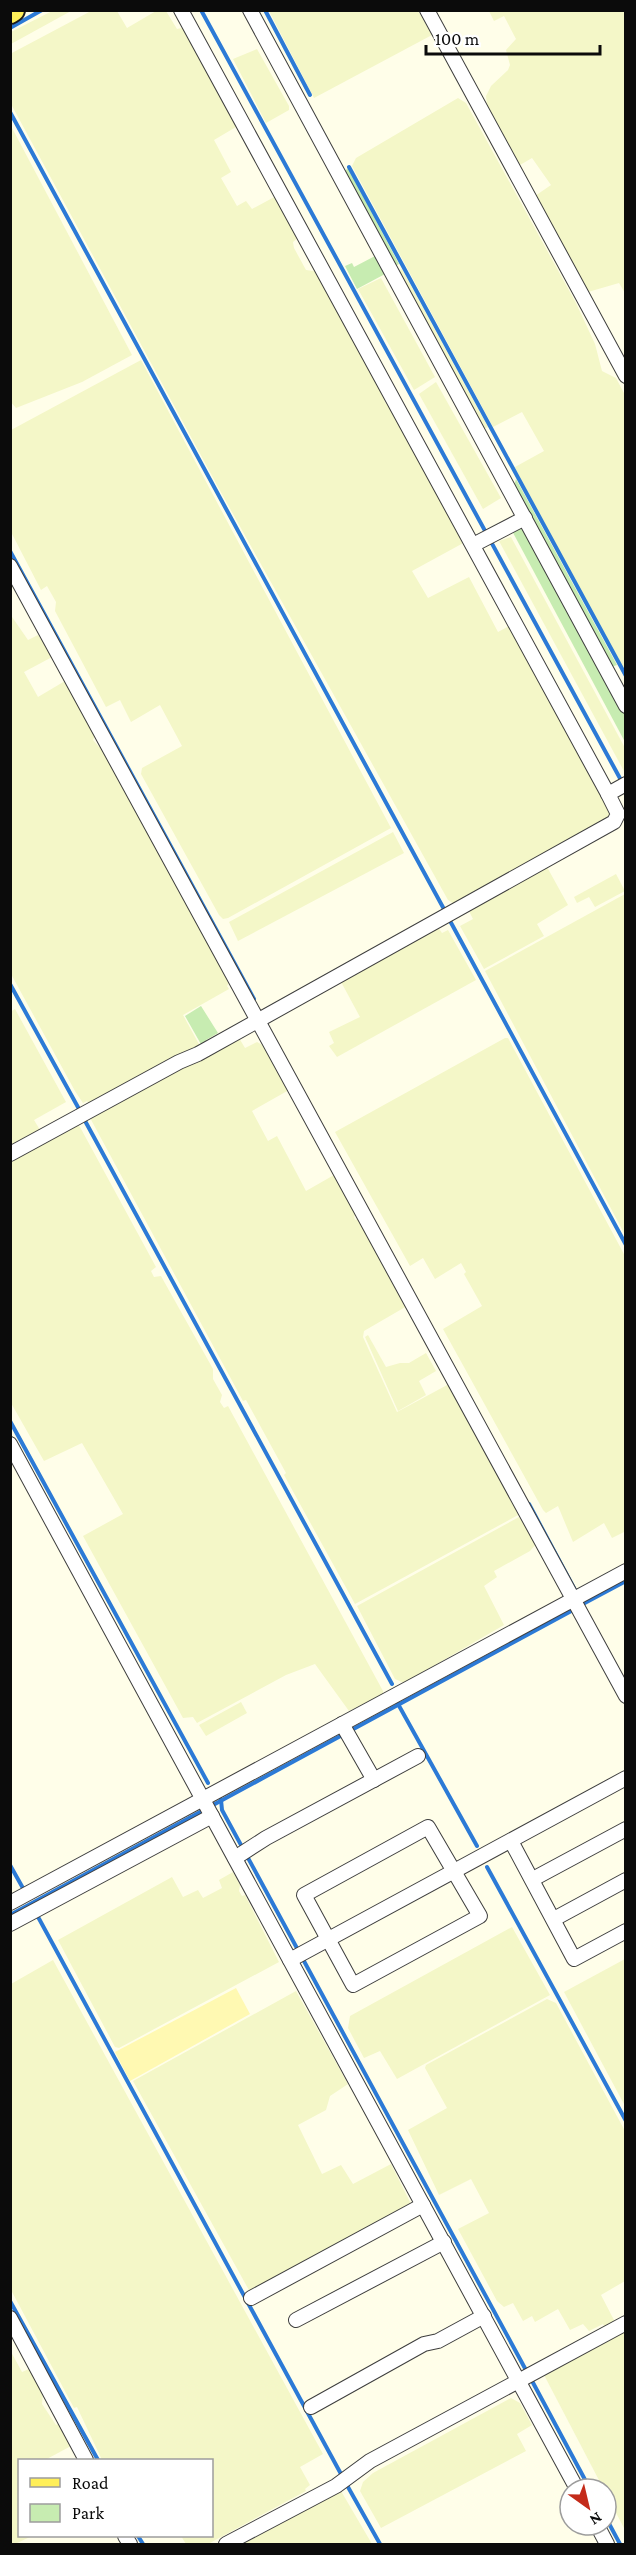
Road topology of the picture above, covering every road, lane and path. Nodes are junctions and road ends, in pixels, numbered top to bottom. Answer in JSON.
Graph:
{"nodes":[{"id":1,"x":181,"y":10,"type":"edge"},
{"id":2,"x":250,"y":10,"type":"edge"},
{"id":3,"x":427,"y":10,"type":"edge"},
{"id":4,"x":626,"y":376,"type":"edge"},
{"id":5,"x":525,"y":518,"type":"junction"},
{"id":6,"x":484,"y":539,"type":"junction"},
{"id":7,"x":10,"y":566,"type":"edge"},
{"id":8,"x":626,"y":706,"type":"edge"},
{"id":9,"x":618,"y":788,"type":"edge"},
{"id":10,"x":618,"y":813,"type":"junction"},
{"id":11,"x":626,"y":827,"type":"edge"},
{"id":12,"x":262,"y":1019,"type":"junction"},
{"id":13,"x":10,"y":1154,"type":"edge"},
{"id":14,"x":10,"y":1444,"type":"edge"},
{"id":15,"x":626,"y":1571,"type":"edge"},
{"id":16,"x":576,"y":1604,"type":"junction"},
{"id":17,"x":626,"y":1696,"type":"edge"},
{"id":18,"x":345,"y":1729,"type":"junction"},
{"id":19,"x":418,"y":1756,"type":"dead end"},
{"id":20,"x":626,"y":1778,"type":"edge"},
{"id":21,"x":374,"y":1780,"type":"junction"},
{"id":22,"x":207,"y":1807,"type":"junction"},
{"id":23,"x":626,"y":1829,"type":"edge"},
{"id":24,"x":511,"y":1841,"type":"junction"},
{"id":25,"x":242,"y":1854,"type":"junction"},
{"id":26,"x":455,"y":1872,"type":"junction"},
{"id":27,"x":533,"y":1879,"type":"junction"},
{"id":28,"x":626,"y":1880,"type":"edge"},
{"id":29,"x":10,"y":1903,"type":"edge"},
{"id":30,"x":554,"y":1919,"type":"junction"},
{"id":31,"x":10,"y":1924,"type":"edge"},
{"id":32,"x":626,"y":1931,"type":"edge"},
{"id":33,"x":328,"y":1940,"type":"junction"},
{"id":34,"x":297,"y":1956,"type":"junction"},
{"id":35,"x":423,"y":2205,"type":"junction"},
{"id":36,"x":444,"y":2242,"type":"junction"},
{"id":37,"x":251,"y":2298,"type":"dead end"},
{"id":38,"x":484,"y":2316,"type":"junction"},
{"id":39,"x":10,"y":2318,"type":"edge"},
{"id":40,"x":296,"y":2320,"type":"dead end"},
{"id":41,"x":626,"y":2323,"type":"edge"},
{"id":42,"x":526,"y":2377,"type":"junction"},
{"id":43,"x":311,"y":2407,"type":"dead end"},
{"id":44,"x":85,"y":2459,"type":"edge"},
{"id":45,"x":572,"y":2477,"type":"edge"},
{"id":46,"x":226,"y":2544,"type":"edge"}],
"edges":[{"from":1,"to":6,"type":"street"},
{"from":2,"to":5,"type":"street"},
{"from":3,"to":4,"type":"street"},
{"from":5,"to":6,"type":"street"},
{"from":5,"to":8,"type":"street"},
{"from":6,"to":9,"type":"street"},
{"from":7,"to":12,"type":"street"},
{"from":9,"to":10,"type":"street"},
{"from":10,"to":11,"type":"street"},
{"from":10,"to":12,"type":"street"},
{"from":12,"to":13,"type":"street"},
{"from":12,"to":16,"type":"street"},
{"from":14,"to":22,"type":"street"},
{"from":15,"to":16,"type":"street"},
{"from":16,"to":17,"type":"street"},
{"from":16,"to":18,"type":"street"},
{"from":18,"to":21,"type":"street"},
{"from":18,"to":22,"type":"street"},
{"from":19,"to":21,"type":"street"},
{"from":20,"to":24,"type":"street"},
{"from":21,"to":25,"type":"street"},
{"from":22,"to":25,"type":"street"},
{"from":22,"to":29,"type":"street"},
{"from":22,"to":31,"type":"street"},
{"from":23,"to":27,"type":"street"},
{"from":24,"to":26,"type":"street"},
{"from":24,"to":27,"type":"street"},
{"from":25,"to":34,"type":"street"},
{"from":26,"to":33,"type":"street"},
{"from":26,"to":33,"type":"street"},
{"from":26,"to":33,"type":"street"},
{"from":27,"to":30,"type":"street"},
{"from":28,"to":30,"type":"street"},
{"from":30,"to":32,"type":"street"},
{"from":33,"to":34,"type":"street"},
{"from":34,"to":35,"type":"street"},
{"from":35,"to":36,"type":"street"},
{"from":35,"to":37,"type":"street"},
{"from":36,"to":38,"type":"street"},
{"from":36,"to":40,"type":"street"},
{"from":38,"to":42,"type":"street"},
{"from":38,"to":43,"type":"street"},
{"from":39,"to":44,"type":"street"},
{"from":41,"to":42,"type":"street"},
{"from":42,"to":45,"type":"street"},
{"from":42,"to":46,"type":"street"}]}
